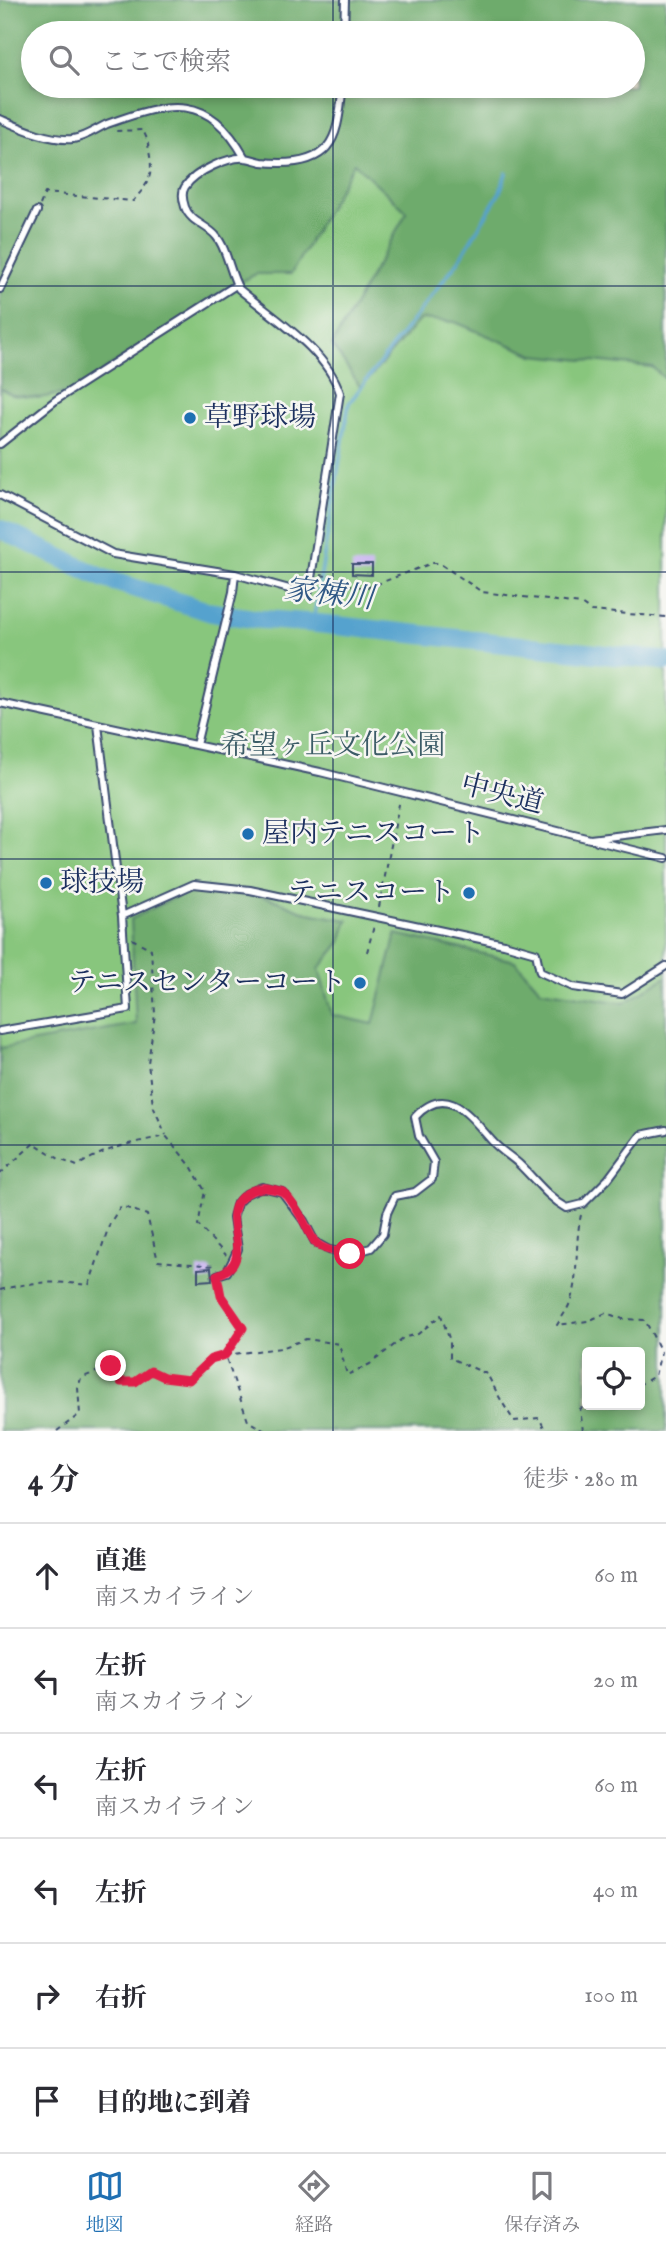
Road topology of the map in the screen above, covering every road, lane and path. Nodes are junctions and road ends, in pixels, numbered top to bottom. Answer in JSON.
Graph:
{"nodes":[{"id":1,"x":345,"y":0,"type":"edge"},
{"id":2,"x":344,"y":21,"type":"edge"},
{"id":3,"x":341,"y":98,"type":"edge"},
{"id":4,"x":0,"y":119,"type":"edge"},
{"id":5,"x":99,"y":128,"type":"junction"},
{"id":6,"x":245,"y":158,"type":"junction"},
{"id":7,"x":37,"y":211,"type":"joint"},
{"id":8,"x":236,"y":285,"type":"junction"},
{"id":9,"x":0,"y":289,"type":"edge"},
{"id":10,"x":0,"y":444,"type":"edge"},
{"id":11,"x":0,"y":495,"type":"edge"},
{"id":12,"x":312,"y":573,"type":"junction"},
{"id":13,"x":235,"y":574,"type":"junction"},
{"id":14,"x":666,"y":617,"type":"edge"},
{"id":15,"x":0,"y":703,"type":"edge"},
{"id":16,"x":98,"y":725,"type":"junction"},
{"id":17,"x":196,"y":745,"type":"junction"},
{"id":18,"x":401,"y":792,"type":"junction"},
{"id":19,"x":666,"y":830,"type":"edge"},
{"id":20,"x":590,"y":839,"type":"junction"},
{"id":21,"x":666,"y":858,"type":"edge"},
{"id":22,"x":122,"y":916,"type":"junction"},
{"id":23,"x":377,"y":916,"type":"junction"},
{"id":24,"x":121,"y":933,"type":"junction"},
{"id":25,"x":367,"y":952,"type":"dead end"},
{"id":26,"x":666,"y":966,"type":"edge"},
{"id":27,"x":0,"y":1031,"type":"edge"},
{"id":28,"x":666,"y":1130,"type":"edge"},
{"id":29,"x":166,"y":1136,"type":"junction"},
{"id":30,"x":0,"y":1174,"type":"edge"},
{"id":31,"x":583,"y":1203,"type":"junction"},
{"id":32,"x":233,"y":1262,"type":"junction"},
{"id":33,"x":217,"y":1275,"type":"junction"},
{"id":34,"x":0,"y":1290,"type":"edge"},
{"id":35,"x":225,"y":1355,"type":"junction"},
{"id":36,"x":645,"y":1381,"type":"edge"},
{"id":37,"x":582,"y":1408,"type":"edge"},
{"id":38,"x":57,"y":1431,"type":"edge"},
{"id":39,"x":265,"y":1431,"type":"edge"},
{"id":40,"x":547,"y":1431,"type":"edge"},
{"id":41,"x":583,"y":1431,"type":"edge"}],
"edges":[{"from":1,"to":2,"type":"lane"},
{"from":3,"to":6,"type":"lane"},
{"from":4,"to":5,"type":"lane"},
{"from":5,"to":6,"type":"lane"},
{"from":5,"to":7,"type":"path"},
{"from":6,"to":8,"type":"lane"},
{"from":7,"to":9,"type":"lane"},
{"from":8,"to":10,"type":"lane"},
{"from":8,"to":12,"type":"lane"},
{"from":11,"to":13,"type":"lane"},
{"from":12,"to":13,"type":"lane"},
{"from":12,"to":14,"type":"path"},
{"from":13,"to":17,"type":"lane"},
{"from":15,"to":16,"type":"lane","name":"中央道"},
{"from":16,"to":17,"type":"lane","name":"中央道"},
{"from":16,"to":22,"type":"lane"},
{"from":17,"to":18,"type":"lane","name":"中央道"},
{"from":18,"to":20,"type":"lane","name":"中央道"},
{"from":18,"to":23,"type":"path"},
{"from":19,"to":20,"type":"lane","name":"中央道"},
{"from":20,"to":21,"type":"lane"},
{"from":22,"to":23,"type":"lane"},
{"from":22,"to":24,"type":"lane"},
{"from":23,"to":25,"type":"path"},
{"from":23,"to":26,"type":"lane"},
{"from":24,"to":27,"type":"lane"},
{"from":24,"to":29,"type":"path"},
{"from":28,"to":31,"type":"lane"},
{"from":29,"to":30,"type":"path"},
{"from":29,"to":32,"type":"path"},
{"from":31,"to":32,"type":"lane"},
{"from":31,"to":36,"type":"path"},
{"from":32,"to":33,"type":"lane"},
{"from":33,"to":34,"type":"path"},
{"from":33,"to":35,"type":"path"},
{"from":35,"to":38,"type":"path"},
{"from":35,"to":39,"type":"path"},
{"from":35,"to":40,"type":"path"},
{"from":37,"to":41,"type":"path"}]}
